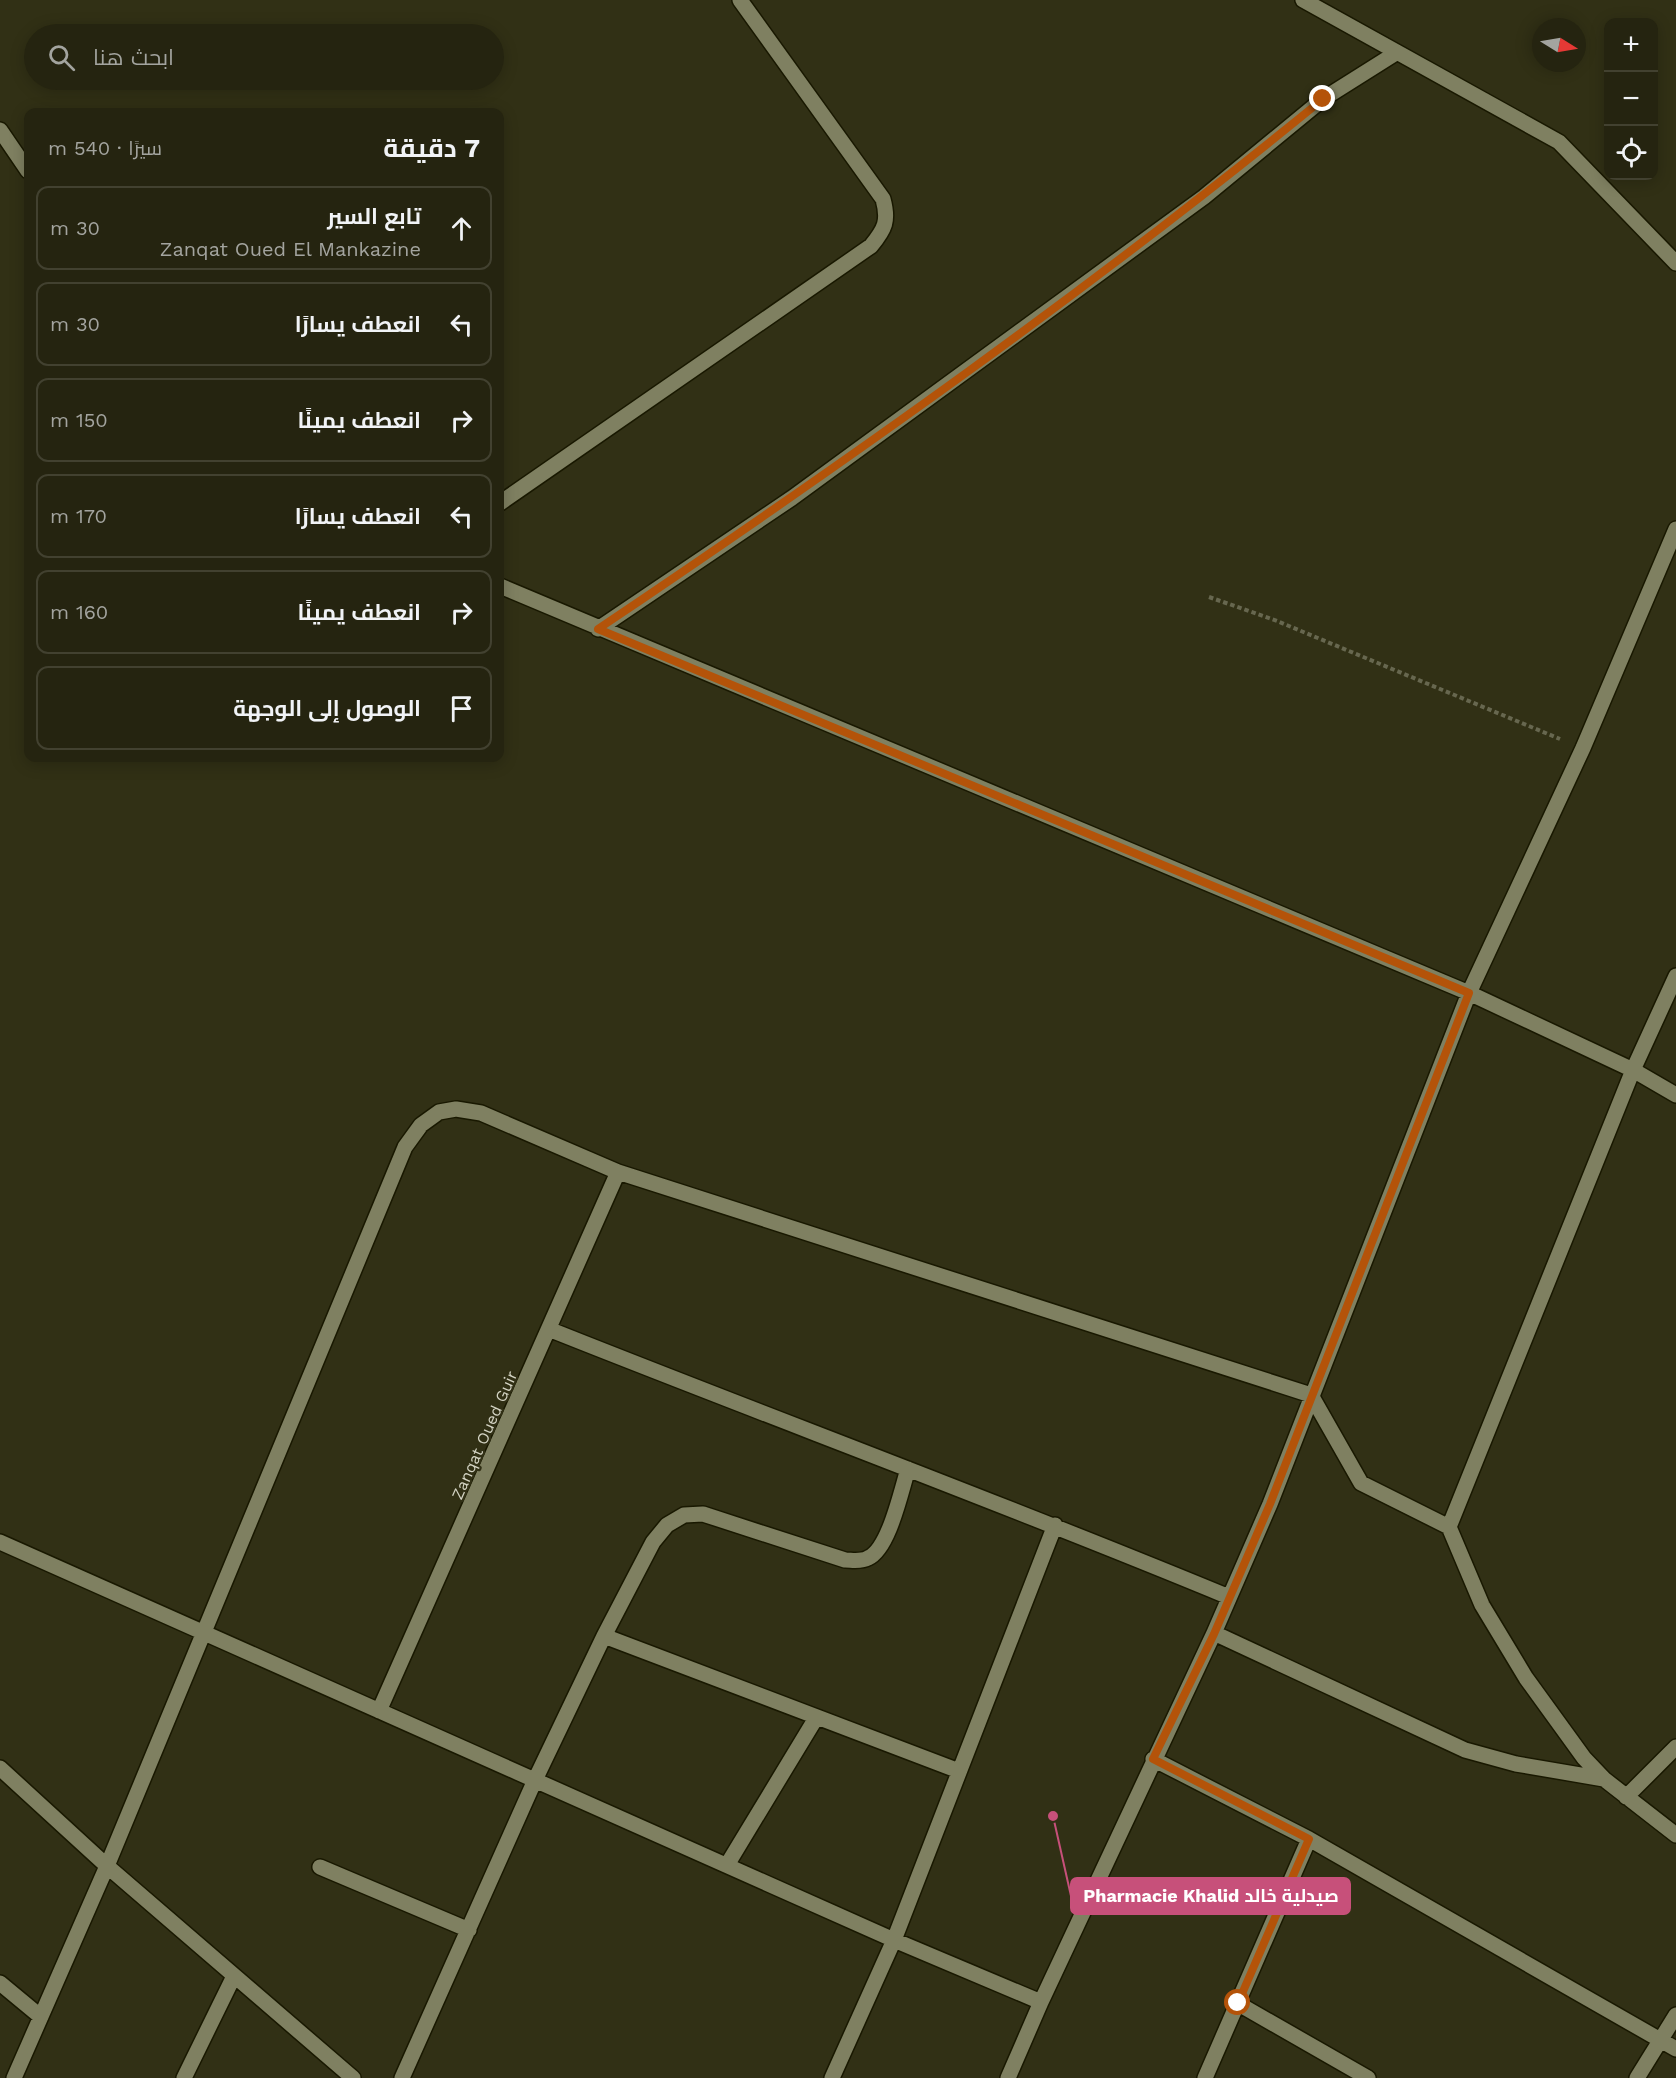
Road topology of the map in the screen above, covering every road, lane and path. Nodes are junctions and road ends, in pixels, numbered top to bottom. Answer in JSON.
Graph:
{"nodes":[{"id":1,"x":741,"y":0,"type":"edge"},
{"id":2,"x":1303,"y":0,"type":"edge"},
{"id":3,"x":1395,"y":52,"type":"junction"},
{"id":4,"x":0,"y":130,"type":"edge"},
{"id":5,"x":24,"y":165,"type":"edge"},
{"id":6,"x":1676,"y":263,"type":"edge"},
{"id":7,"x":504,"y":500,"type":"edge"},
{"id":8,"x":1676,"y":529,"type":"edge"},
{"id":9,"x":504,"y":588,"type":"edge"},
{"id":10,"x":1209,"y":597,"type":"dead end"},
{"id":11,"x":598,"y":629,"type":"junction"},
{"id":12,"x":1583,"y":748,"type":"junction"},
{"id":13,"x":1676,"y":976,"type":"edge"},
{"id":14,"x":1469,"y":993,"type":"junction"},
{"id":15,"x":1633,"y":1070,"type":"junction"},
{"id":16,"x":1676,"y":1095,"type":"edge"},
{"id":17,"x":618,"y":1172,"type":"junction"},
{"id":18,"x":551,"y":1330,"type":"junction"},
{"id":19,"x":1311,"y":1395,"type":"junction"},
{"id":20,"x":908,"y":1469,"type":"junction"},
{"id":21,"x":1055,"y":1525,"type":"junction"},
{"id":22,"x":1449,"y":1527,"type":"junction"},
{"id":23,"x":0,"y":1542,"type":"edge"},
{"id":24,"x":1229,"y":1597,"type":"junction"},
{"id":25,"x":204,"y":1633,"type":"junction"},
{"id":26,"x":1214,"y":1634,"type":"junction"},
{"id":27,"x":604,"y":1636,"type":"junction"},
{"id":28,"x":379,"y":1711,"type":"junction"},
{"id":29,"x":816,"y":1718,"type":"junction"},
{"id":30,"x":1676,"y":1747,"type":"edge"},
{"id":31,"x":1153,"y":1759,"type":"junction"},
{"id":32,"x":0,"y":1768,"type":"edge"},
{"id":33,"x":959,"y":1771,"type":"junction"},
{"id":34,"x":1604,"y":1779,"type":"junction"},
{"id":35,"x":534,"y":1780,"type":"junction"},
{"id":36,"x":1626,"y":1797,"type":"junction"},
{"id":37,"x":1676,"y":1834,"type":"edge"},
{"id":38,"x":1309,"y":1839,"type":"junction"},
{"id":39,"x":727,"y":1865,"type":"junction"},
{"id":40,"x":107,"y":1866,"type":"junction"},
{"id":41,"x":320,"y":1867,"type":"dead end"},
{"id":42,"x":469,"y":1930,"type":"junction"},
{"id":43,"x":894,"y":1940,"type":"junction"},
{"id":44,"x":234,"y":1976,"type":"junction"},
{"id":45,"x":0,"y":1983,"type":"edge"},
{"id":46,"x":1041,"y":2002,"type":"junction"},
{"id":47,"x":1238,"y":2003,"type":"junction"},
{"id":48,"x":1676,"y":2015,"type":"edge"},
{"id":49,"x":41,"y":2018,"type":"junction"},
{"id":50,"x":1660,"y":2041,"type":"junction"},
{"id":51,"x":1676,"y":2049,"type":"edge"},
{"id":52,"x":14,"y":2078,"type":"edge"},
{"id":53,"x":184,"y":2078,"type":"edge"},
{"id":54,"x":353,"y":2078,"type":"edge"},
{"id":55,"x":402,"y":2078,"type":"edge"},
{"id":56,"x":832,"y":2078,"type":"edge"},
{"id":57,"x":1008,"y":2078,"type":"edge"},
{"id":58,"x":1205,"y":2078,"type":"edge"},
{"id":59,"x":1368,"y":2078,"type":"edge"},
{"id":60,"x":1637,"y":2078,"type":"edge"}],
"edges":[{"from":1,"to":7,"type":"street"},
{"from":2,"to":3,"type":"street"},
{"from":3,"to":6,"type":"street"},
{"from":3,"to":11,"type":"street"},
{"from":4,"to":5,"type":"street"},
{"from":8,"to":12,"type":"street"},
{"from":9,"to":11,"type":"street"},
{"from":10,"to":12,"type":"path"},
{"from":11,"to":14,"type":"street"},
{"from":12,"to":14,"type":"street"},
{"from":13,"to":15,"type":"street"},
{"from":14,"to":15,"type":"street"},
{"from":14,"to":19,"type":"street"},
{"from":15,"to":16,"type":"street"},
{"from":15,"to":22,"type":"street"},
{"from":17,"to":18,"type":"street","name":"Zanqat Oued Guir"},
{"from":17,"to":19,"type":"street"},
{"from":17,"to":25,"type":"street"},
{"from":18,"to":20,"type":"street"},
{"from":18,"to":28,"type":"street","name":"Zanqat Oued Guir"},
{"from":19,"to":22,"type":"street"},
{"from":19,"to":24,"type":"street"},
{"from":20,"to":21,"type":"street"},
{"from":20,"to":27,"type":"street"},
{"from":21,"to":24,"type":"street"},
{"from":21,"to":33,"type":"street"},
{"from":22,"to":34,"type":"street"},
{"from":23,"to":25,"type":"street"},
{"from":24,"to":26,"type":"street"},
{"from":25,"to":28,"type":"street"},
{"from":25,"to":40,"type":"street"},
{"from":26,"to":31,"type":"street"},
{"from":26,"to":34,"type":"street"},
{"from":27,"to":29,"type":"street"},
{"from":27,"to":35,"type":"street"},
{"from":28,"to":35,"type":"street"},
{"from":29,"to":33,"type":"street"},
{"from":29,"to":39,"type":"street"},
{"from":30,"to":36,"type":"street"},
{"from":31,"to":38,"type":"street"},
{"from":31,"to":46,"type":"street"},
{"from":32,"to":40,"type":"street"},
{"from":33,"to":43,"type":"street"},
{"from":34,"to":36,"type":"street"},
{"from":35,"to":39,"type":"street"},
{"from":35,"to":42,"type":"street"},
{"from":36,"to":37,"type":"street"},
{"from":38,"to":47,"type":"street"},
{"from":38,"to":50,"type":"street"},
{"from":39,"to":43,"type":"street"},
{"from":40,"to":44,"type":"street"},
{"from":40,"to":49,"type":"street"},
{"from":41,"to":42,"type":"street"},
{"from":42,"to":55,"type":"street"},
{"from":43,"to":46,"type":"street"},
{"from":43,"to":56,"type":"street"},
{"from":44,"to":53,"type":"street"},
{"from":44,"to":54,"type":"street"},
{"from":45,"to":49,"type":"street"},
{"from":46,"to":57,"type":"street"},
{"from":47,"to":58,"type":"street"},
{"from":47,"to":59,"type":"street"},
{"from":48,"to":50,"type":"street"},
{"from":49,"to":52,"type":"street"},
{"from":50,"to":51,"type":"street"},
{"from":50,"to":60,"type":"street"}]}
